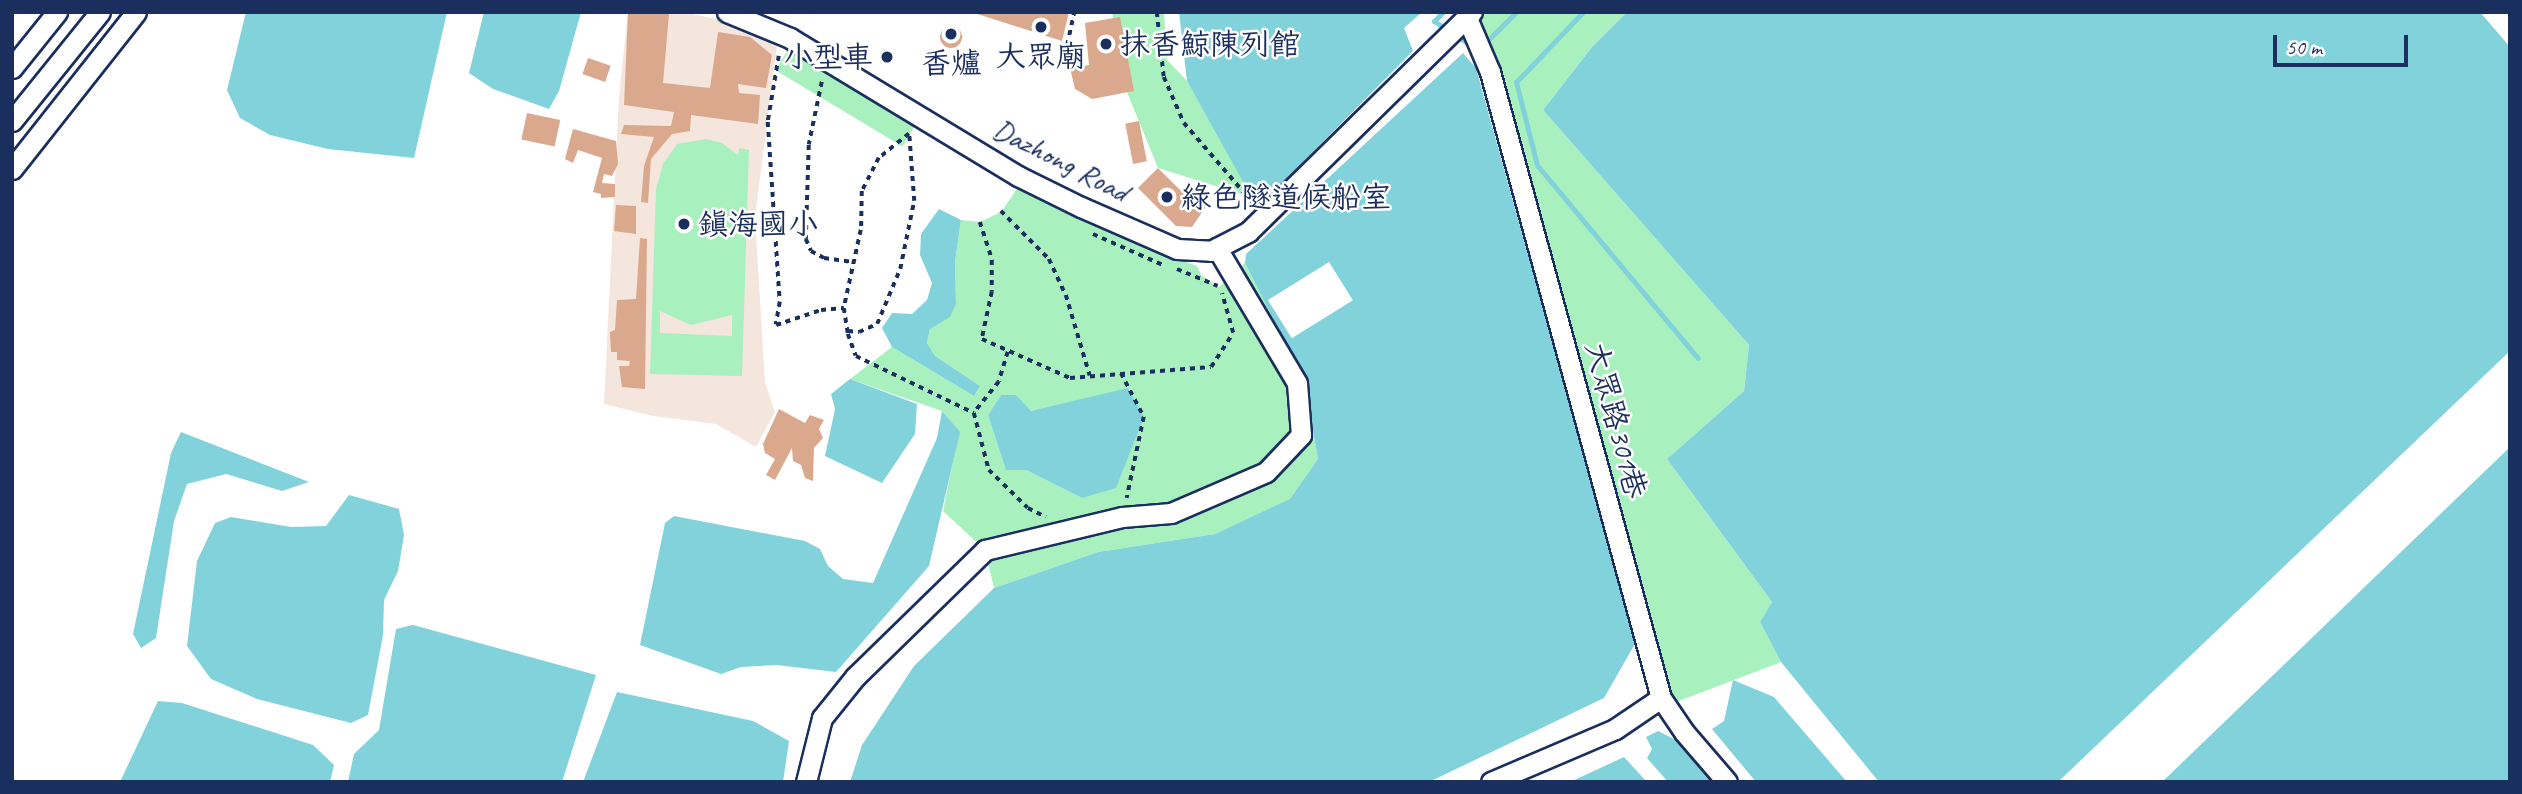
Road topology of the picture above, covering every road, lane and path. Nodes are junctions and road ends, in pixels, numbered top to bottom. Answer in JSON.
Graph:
{"nodes":[{"id":1,"x":57,"y":12,"type":"edge"},
{"id":2,"x":100,"y":12,"type":"edge"},
{"id":3,"x":136,"y":12,"type":"edge"},
{"id":4,"x":727,"y":12,"type":"edge"},
{"id":5,"x":1074,"y":12,"type":"edge"},
{"id":6,"x":1157,"y":12,"type":"edge"},
{"id":7,"x":1470,"y":15,"type":"edge"},
{"id":8,"x":1067,"y":45,"type":"dead end"},
{"id":9,"x":779,"y":56,"type":"dead end"},
{"id":10,"x":12,"y":68,"type":"edge"},
{"id":11,"x":822,"y":82,"type":"dead end"},
{"id":12,"x":12,"y":121,"type":"edge"},
{"id":13,"x":12,"y":169,"type":"edge"},
{"id":14,"x":1002,"y":212,"type":"dead end"},
{"id":15,"x":1264,"y":216,"type":"junction"},
{"id":16,"x":980,"y":222,"type":"dead end"},
{"id":17,"x":1217,"y":248,"type":"junction"},
{"id":18,"x":853,"y":262,"type":"junction"},
{"id":19,"x":1220,"y":287,"type":"dead end"},
{"id":20,"x":844,"y":308,"type":"junction"},
{"id":21,"x":848,"y":331,"type":"junction"},
{"id":22,"x":1008,"y":352,"type":"junction"},
{"id":23,"x":1120,"y":373,"type":"junction"},
{"id":24,"x":1090,"y":376,"type":"junction"},
{"id":25,"x":974,"y":413,"type":"junction"},
{"id":26,"x":1122,"y":517,"type":"junction"},
{"id":27,"x":1071,"y":531,"type":"junction"},
{"id":28,"x":1661,"y":698,"type":"junction"},
{"id":29,"x":806,"y":782,"type":"edge"},
{"id":30,"x":1491,"y":782,"type":"edge"},
{"id":31,"x":1727,"y":782,"type":"edge"}],
"edges":[{"from":1,"to":10,"type":"street"},
{"from":2,"to":12,"type":"street"},
{"from":3,"to":13,"type":"street"},
{"from":4,"to":17,"type":"street","name":"Dazhong Road"},
{"from":5,"to":8,"type":"path"},
{"from":6,"to":15,"type":"path"},
{"from":7,"to":15,"type":"street","name":"Dazhong Road"},
{"from":7,"to":28,"type":"street","name":"大眾路301巷"},
{"from":9,"to":20,"type":"path"},
{"from":11,"to":18,"type":"path"},
{"from":14,"to":24,"type":"path"},
{"from":15,"to":17,"type":"street","name":"Dazhong Road"},
{"from":16,"to":22,"type":"path"},
{"from":17,"to":26,"type":"street"},
{"from":18,"to":20,"type":"path"},
{"from":18,"to":21,"type":"path"},
{"from":19,"to":23,"type":"path"},
{"from":20,"to":21,"type":"path"},
{"from":21,"to":25,"type":"path"},
{"from":22,"to":24,"type":"path"},
{"from":22,"to":25,"type":"path"},
{"from":23,"to":24,"type":"path"},
{"from":23,"to":26,"type":"path"},
{"from":25,"to":27,"type":"path"},
{"from":26,"to":27,"type":"street"},
{"from":27,"to":29,"type":"street"},
{"from":28,"to":30,"type":"street"},
{"from":28,"to":31,"type":"street","name":"大眾路301巷"}]}
